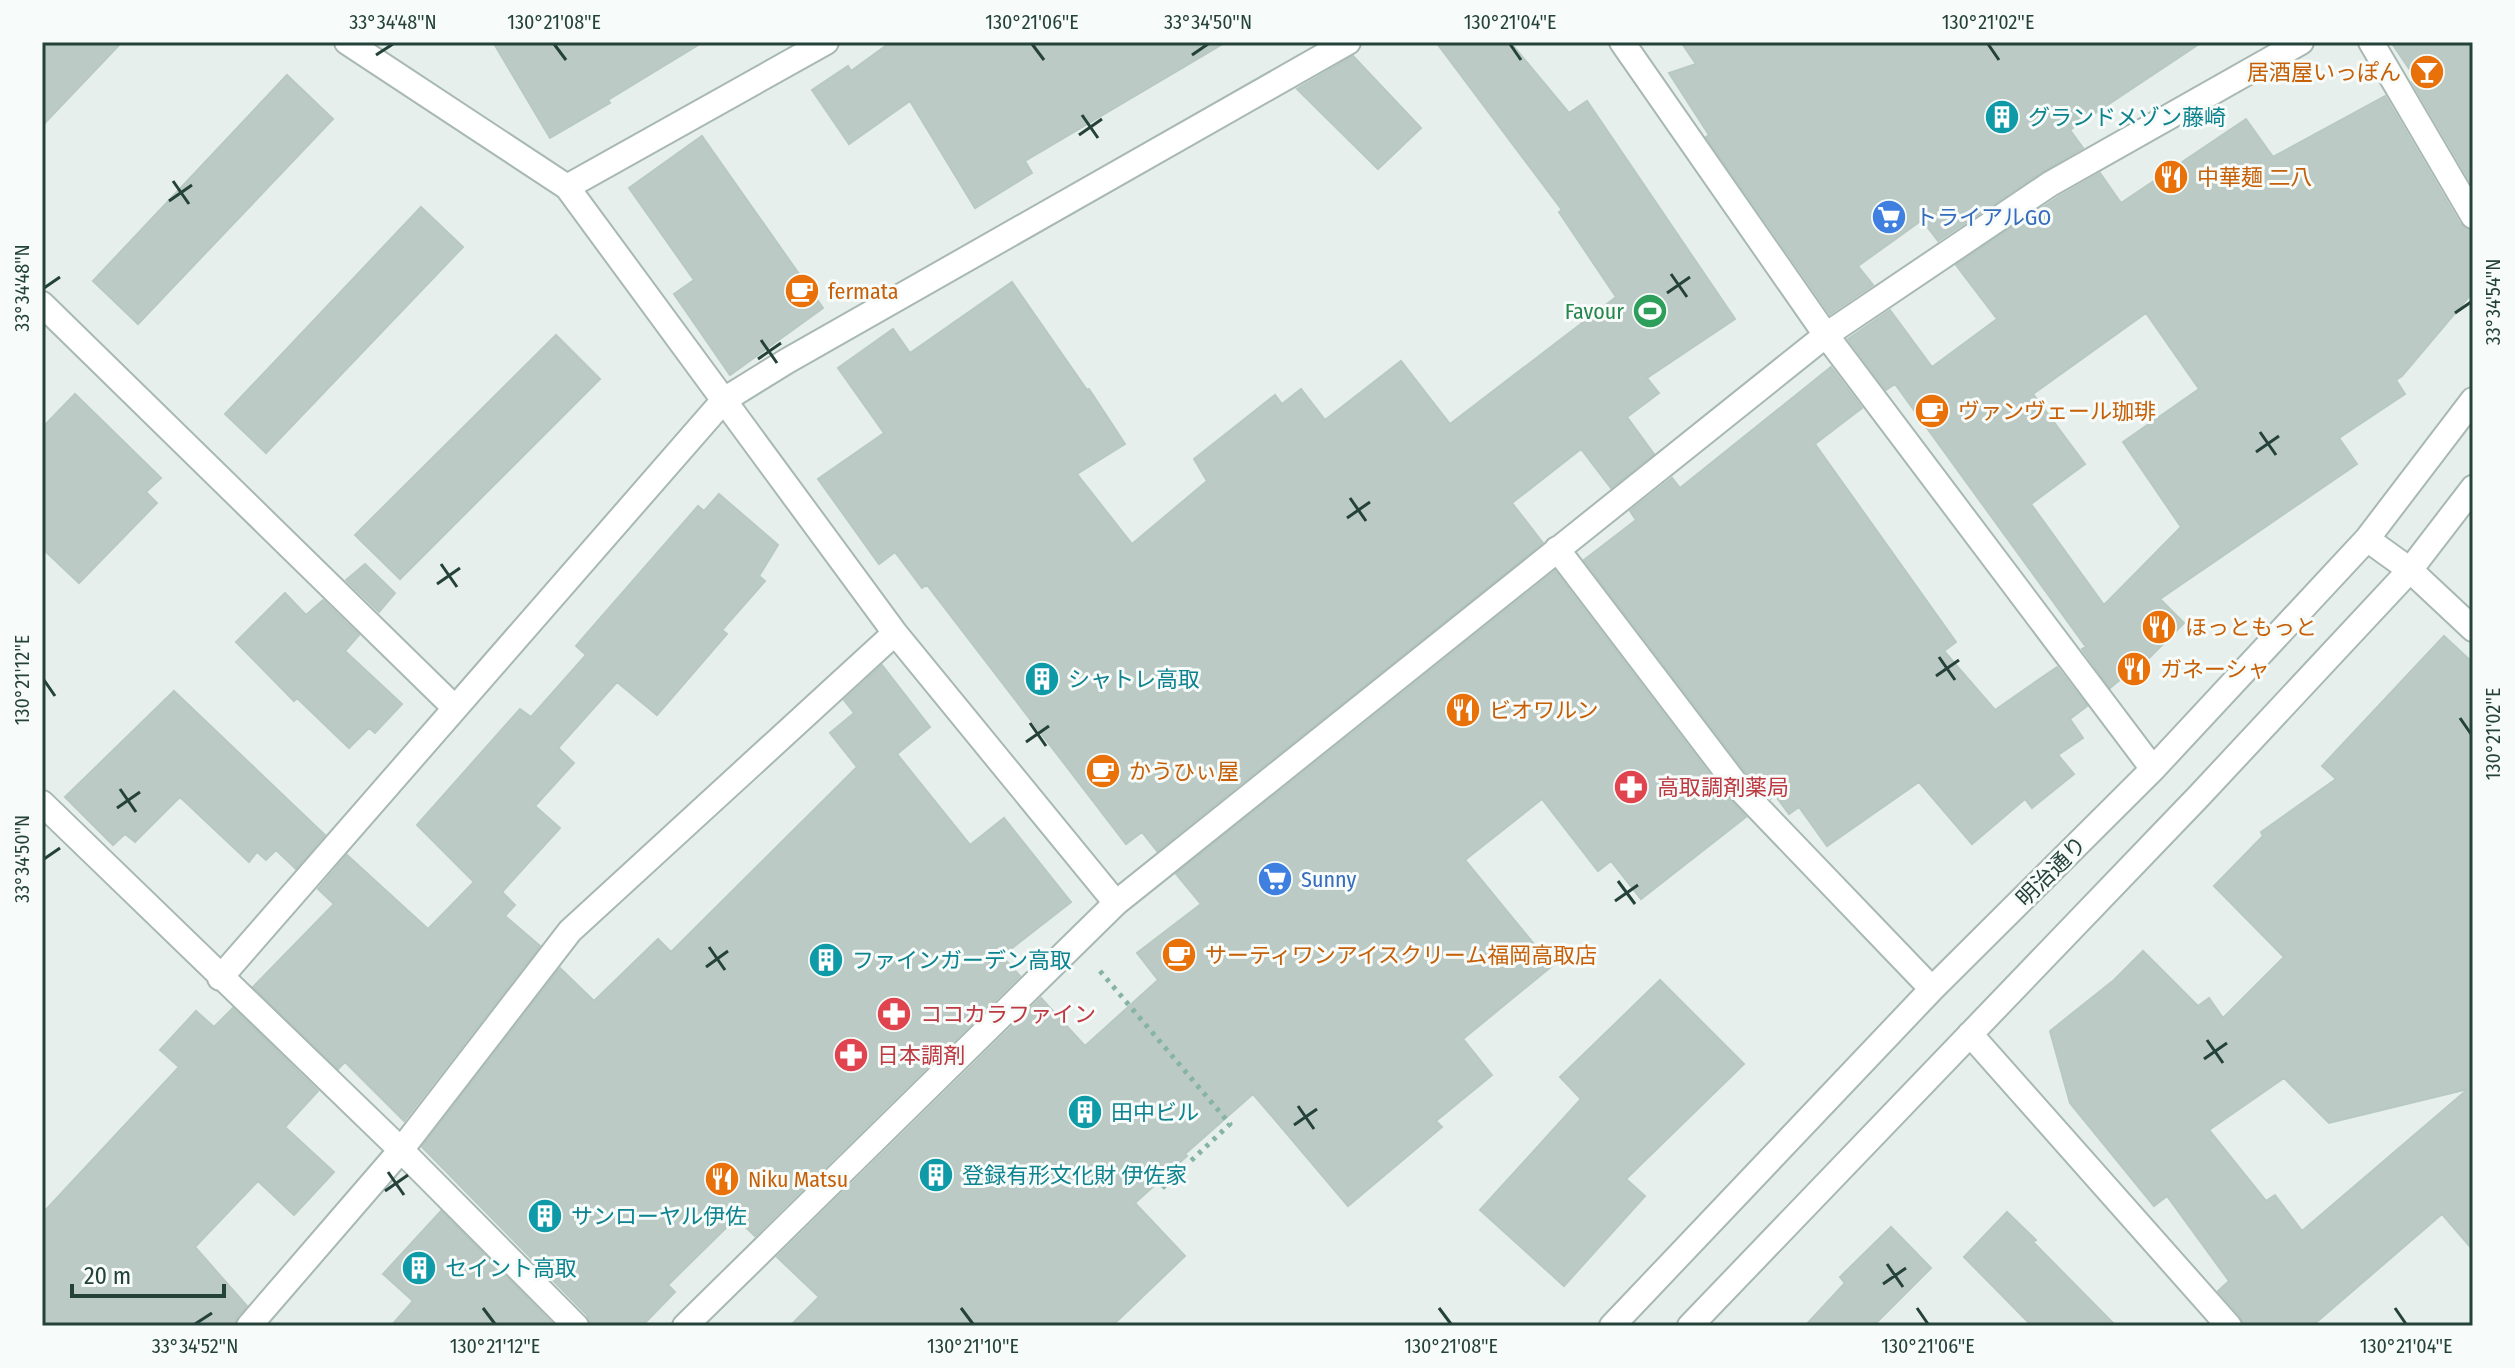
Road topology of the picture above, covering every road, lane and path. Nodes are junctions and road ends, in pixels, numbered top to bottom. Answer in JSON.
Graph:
{"nodes":[{"id":1,"x":347,"y":42,"type":"edge"},
{"id":2,"x":826,"y":42,"type":"edge"},
{"id":3,"x":1348,"y":42,"type":"edge"},
{"id":4,"x":1622,"y":42,"type":"edge"},
{"id":5,"x":2301,"y":42,"type":"edge"},
{"id":6,"x":2371,"y":42,"type":"edge"},
{"id":7,"x":567,"y":187,"type":"junction"},
{"id":8,"x":2473,"y":216,"type":"edge"},
{"id":9,"x":42,"y":304,"type":"edge"},
{"id":10,"x":1826,"y":335,"type":"junction"},
{"id":11,"x":724,"y":400,"type":"junction"},
{"id":12,"x":2473,"y":400,"type":"edge"},
{"id":13,"x":2473,"y":488,"type":"edge"},
{"id":14,"x":2367,"y":539,"type":"junction"},
{"id":15,"x":1557,"y":549,"type":"junction"},
{"id":16,"x":2410,"y":570,"type":"junction"},
{"id":17,"x":2473,"y":629,"type":"edge"},
{"id":18,"x":895,"y":633,"type":"junction"},
{"id":19,"x":455,"y":708,"type":"junction"},
{"id":20,"x":2153,"y":769,"type":"junction"},
{"id":21,"x":42,"y":803,"type":"edge"},
{"id":22,"x":1116,"y":903,"type":"junction"},
{"id":23,"x":1076,"y":943,"type":"junction"},
{"id":24,"x":220,"y":978,"type":"junction"},
{"id":25,"x":1932,"y":989,"type":"junction"},
{"id":26,"x":1970,"y":1034,"type":"junction"},
{"id":27,"x":401,"y":1150,"type":"junction"},
{"id":28,"x":1159,"y":1191,"type":"dead end"},
{"id":29,"x":249,"y":1326,"type":"edge"},
{"id":30,"x":576,"y":1326,"type":"edge"},
{"id":31,"x":685,"y":1326,"type":"edge"},
{"id":32,"x":1612,"y":1326,"type":"edge"},
{"id":33,"x":1690,"y":1326,"type":"edge"},
{"id":34,"x":2229,"y":1326,"type":"edge"}],
"edges":[{"from":1,"to":7,"type":"street"},
{"from":2,"to":7,"type":"street"},
{"from":3,"to":11,"type":"street"},
{"from":4,"to":10,"type":"street"},
{"from":5,"to":10,"type":"street"},
{"from":6,"to":8,"type":"street"},
{"from":7,"to":11,"type":"street"},
{"from":9,"to":19,"type":"street"},
{"from":10,"to":15,"type":"street"},
{"from":10,"to":20,"type":"street"},
{"from":11,"to":18,"type":"street"},
{"from":11,"to":19,"type":"street"},
{"from":12,"to":14,"type":"street","name":"明治通り"},
{"from":13,"to":16,"type":"street"},
{"from":14,"to":16,"type":"street"},
{"from":14,"to":20,"type":"street","name":"明治通り"},
{"from":15,"to":22,"type":"street"},
{"from":15,"to":25,"type":"street"},
{"from":16,"to":17,"type":"street"},
{"from":16,"to":26,"type":"street"},
{"from":18,"to":22,"type":"street"},
{"from":18,"to":27,"type":"street"},
{"from":19,"to":24,"type":"street"},
{"from":20,"to":25,"type":"street","name":"明治通り"},
{"from":21,"to":24,"type":"street"},
{"from":22,"to":23,"type":"street"},
{"from":23,"to":28,"type":"path"},
{"from":23,"to":31,"type":"street"},
{"from":24,"to":27,"type":"street"},
{"from":25,"to":32,"type":"street","name":"明治通り"},
{"from":26,"to":33,"type":"street"},
{"from":26,"to":34,"type":"street"},
{"from":27,"to":29,"type":"street"},
{"from":27,"to":30,"type":"street"}]}
